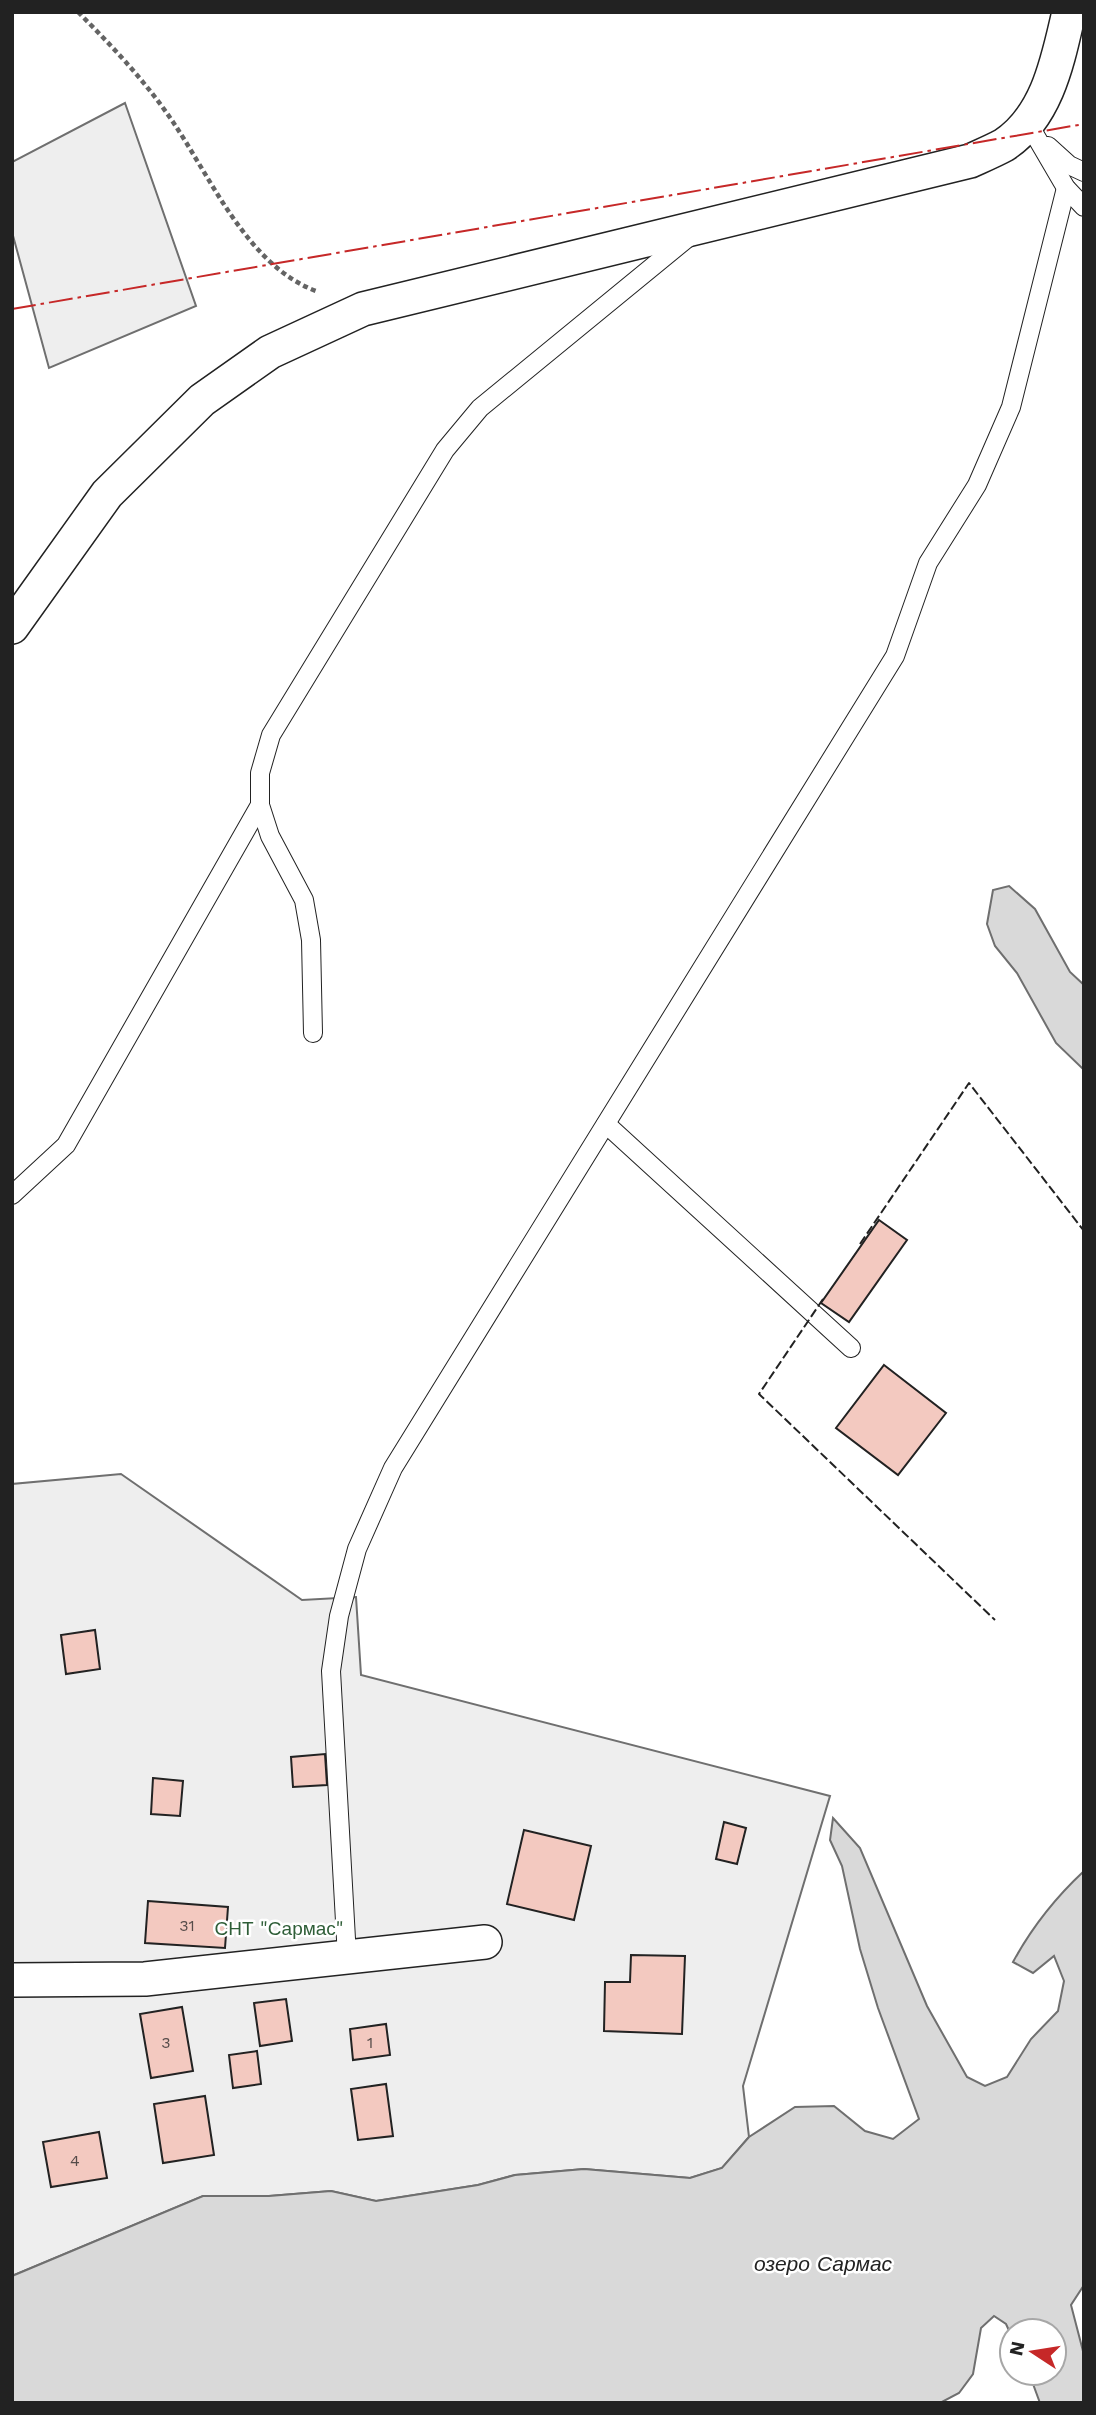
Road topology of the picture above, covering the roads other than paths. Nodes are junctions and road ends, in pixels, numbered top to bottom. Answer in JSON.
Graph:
{"nodes":[{"id":1,"x":1056,"y":12,"type":"edge"},
{"id":2,"x":1069,"y":12,"type":"edge"},
{"id":3,"x":1057,"y":62,"type":"junction"},
{"id":4,"x":1028,"y":122,"type":"junction"},
{"id":5,"x":1084,"y":172,"type":"edge"},
{"id":6,"x":1066,"y":188,"type":"junction"},
{"id":7,"x":1084,"y":207,"type":"edge"},
{"id":8,"x":701,"y":227,"type":"junction"},
{"id":9,"x":12,"y":627,"type":"edge"},
{"id":10,"x":260,"y":805,"type":"junction"},
{"id":11,"x":313,"y":1033,"type":"dead end"},
{"id":12,"x":606,"y":1124,"type":"junction"},
{"id":13,"x":12,"y":1195,"type":"edge"},
{"id":14,"x":851,"y":1349,"type":"dead end"},
{"id":15,"x":485,"y":1942,"type":"dead end"},
{"id":16,"x":346,"y":1957,"type":"junction"},
{"id":17,"x":12,"y":1980,"type":"edge"}],
"edges":[{"from":1,"to":3,"type":"street"},
{"from":2,"to":3,"type":"street"},
{"from":3,"to":4,"type":"street"},
{"from":4,"to":5,"type":"lane"},
{"from":4,"to":6,"type":"lane"},
{"from":4,"to":8,"type":"street"},
{"from":6,"to":7,"type":"lane"},
{"from":6,"to":12,"type":"lane"},
{"from":8,"to":9,"type":"street"},
{"from":8,"to":10,"type":"lane"},
{"from":10,"to":11,"type":"lane"},
{"from":10,"to":13,"type":"lane"},
{"from":12,"to":14,"type":"lane"},
{"from":12,"to":16,"type":"lane"},
{"from":15,"to":16,"type":"street"},
{"from":16,"to":17,"type":"street"}]}
